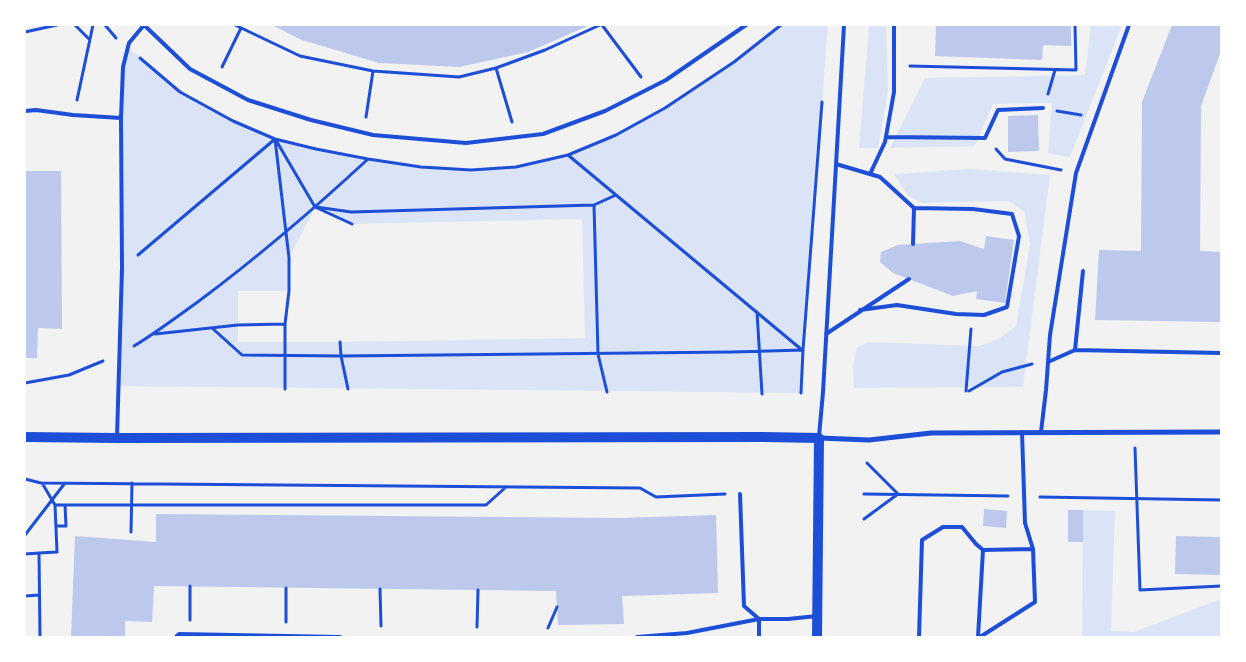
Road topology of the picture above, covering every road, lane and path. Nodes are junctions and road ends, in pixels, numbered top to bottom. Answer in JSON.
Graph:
{"nodes":[{"id":1,"x":57,"y":25,"type":"edge"},
{"id":2,"x":75,"y":25,"type":"edge"},
{"id":3,"x":92,"y":25,"type":"edge"},
{"id":4,"x":144,"y":25,"type":"edge"},
{"id":5,"x":235,"y":25,"type":"edge"},
{"id":6,"x":601,"y":25,"type":"edge"},
{"id":7,"x":746,"y":25,"type":"edge"},
{"id":8,"x":844,"y":25,"type":"edge"},
{"id":9,"x":894,"y":25,"type":"edge"},
{"id":10,"x":1075,"y":25,"type":"edge"},
{"id":11,"x":1129,"y":25,"type":"edge"},
{"id":12,"x":241,"y":28,"type":"junction"},
{"id":13,"x":25,"y":32,"type":"edge"},
{"id":14,"x":89,"y":40,"type":"junction"},
{"id":15,"x":894,"y":66,"type":"junction"},
{"id":16,"x":222,"y":67,"type":"dead end"},
{"id":17,"x":496,"y":68,"type":"junction"},
{"id":18,"x":1055,"y":70,"type":"junction"},
{"id":19,"x":373,"y":71,"type":"junction"},
{"id":20,"x":641,"y":77,"type":"dead end"},
{"id":21,"x":823,"y":94,"type":"dead end"},
{"id":22,"x":1043,"y":108,"type":"junction"},
{"id":23,"x":25,"y":111,"type":"edge"},
{"id":24,"x":74,"y":115,"type":"junction"},
{"id":25,"x":366,"y":117,"type":"dead end"},
{"id":26,"x":121,"y":118,"type":"junction"},
{"id":27,"x":1096,"y":118,"type":"junction"},
{"id":28,"x":512,"y":123,"type":"dead end"},
{"id":29,"x":886,"y":136,"type":"junction"},
{"id":30,"x":985,"y":138,"type":"junction"},
{"id":31,"x":276,"y":139,"type":"junction"},
{"id":32,"x":568,"y":155,"type":"dead end"},
{"id":33,"x":368,"y":159,"type":"dead end"},
{"id":34,"x":836,"y":164,"type":"junction"},
{"id":35,"x":1076,"y":173,"type":"junction"},
{"id":36,"x":870,"y":174,"type":"junction"},
{"id":37,"x":616,"y":195,"type":"junction"},
{"id":38,"x":594,"y":205,"type":"junction"},
{"id":39,"x":315,"y":207,"type":"junction"},
{"id":40,"x":914,"y":208,"type":"junction"},
{"id":41,"x":352,"y":224,"type":"dead end"},
{"id":42,"x":286,"y":231,"type":"junction"},
{"id":43,"x":913,"y":244,"type":"dead end"},
{"id":44,"x":122,"y":268,"type":"junction"},
{"id":45,"x":1083,"y":271,"type":"dead end"},
{"id":46,"x":909,"y":279,"type":"dead end"},
{"id":47,"x":860,"y":310,"type":"junction"},
{"id":48,"x":757,"y":311,"type":"junction"},
{"id":49,"x":972,"y":315,"type":"junction"},
{"id":50,"x":285,"y":324,"type":"junction"},
{"id":51,"x":212,"y":328,"type":"junction"},
{"id":52,"x":154,"y":334,"type":"junction"},
{"id":53,"x":826,"y":334,"type":"junction"},
{"id":54,"x":340,"y":342,"type":"dead end"},
{"id":55,"x":803,"y":350,"type":"junction"},
{"id":56,"x":1076,"y":350,"type":"junction"},
{"id":57,"x":759,"y":351,"type":"junction"},
{"id":58,"x":1221,"y":353,"type":"edge"},
{"id":59,"x":120,"y":354,"type":"junction"},
{"id":60,"x":598,"y":354,"type":"junction"},
{"id":61,"x":284,"y":356,"type":"junction"},
{"id":62,"x":341,"y":356,"type":"junction"},
{"id":63,"x":1048,"y":362,"type":"junction"},
{"id":64,"x":25,"y":383,"type":"edge"},
{"id":65,"x":285,"y":389,"type":"dead end"},
{"id":66,"x":348,"y":389,"type":"dead end"},
{"id":67,"x":607,"y":392,"type":"dead end"},
{"id":68,"x":801,"y":393,"type":"dead end"},
{"id":69,"x":762,"y":394,"type":"dead end"},
{"id":70,"x":1022,"y":432,"type":"junction"},
{"id":71,"x":1041,"y":432,"type":"junction"},
{"id":72,"x":1135,"y":432,"type":"junction"},
{"id":73,"x":1221,"y":432,"type":"edge"},
{"id":74,"x":25,"y":437,"type":"edge"},
{"id":75,"x":117,"y":438,"type":"junction"},
{"id":76,"x":819,"y":438,"type":"junction"},
{"id":77,"x":867,"y":463,"type":"dead end"},
{"id":78,"x":25,"y":479,"type":"edge"},
{"id":79,"x":41,"y":483,"type":"junction"},
{"id":80,"x":65,"y":483,"type":"junction"},
{"id":81,"x":132,"y":483,"type":"junction"},
{"id":82,"x":506,"y":487,"type":"junction"},
{"id":83,"x":740,"y":494,"type":"joint"},
{"id":84,"x":864,"y":494,"type":"dead end"},
{"id":85,"x":898,"y":494,"type":"junction"},
{"id":86,"x":1024,"y":496,"type":"junction"},
{"id":87,"x":1137,"y":498,"type":"junction"},
{"id":88,"x":52,"y":500,"type":"junction"},
{"id":89,"x":1221,"y":500,"type":"edge"},
{"id":90,"x":132,"y":504,"type":"junction"},
{"id":91,"x":55,"y":505,"type":"junction"},
{"id":92,"x":65,"y":505,"type":"junction"},
{"id":93,"x":864,"y":519,"type":"dead end"},
{"id":94,"x":56,"y":526,"type":"junction"},
{"id":95,"x":131,"y":532,"type":"dead end"},
{"id":96,"x":25,"y":535,"type":"edge"},
{"id":97,"x":1032,"y":548,"type":"junction"},
{"id":98,"x":983,"y":550,"type":"junction"},
{"id":99,"x":39,"y":553,"type":"junction"},
{"id":100,"x":25,"y":554,"type":"edge"},
{"id":101,"x":190,"y":586,"type":"dead end"},
{"id":102,"x":1221,"y":586,"type":"edge"},
{"id":103,"x":286,"y":588,"type":"dead end"},
{"id":104,"x":380,"y":589,"type":"dead end"},
{"id":105,"x":478,"y":590,"type":"dead end"},
{"id":106,"x":39,"y":595,"type":"junction"},
{"id":107,"x":25,"y":596,"type":"edge"},
{"id":108,"x":557,"y":607,"type":"dead end"},
{"id":109,"x":190,"y":608,"type":"dead end"},
{"id":110,"x":817,"y":616,"type":"junction"},
{"id":111,"x":759,"y":619,"type":"junction"},
{"id":112,"x":286,"y":626,"type":"dead end"},
{"id":113,"x":381,"y":626,"type":"dead end"},
{"id":114,"x":477,"y":627,"type":"dead end"},
{"id":115,"x":548,"y":628,"type":"dead end"},
{"id":116,"x":40,"y":637,"type":"edge"},
{"id":117,"x":176,"y":637,"type":"edge"},
{"id":118,"x":340,"y":637,"type":"edge"},
{"id":119,"x":637,"y":637,"type":"edge"},
{"id":120,"x":759,"y":637,"type":"edge"},
{"id":121,"x":817,"y":637,"type":"edge"},
{"id":122,"x":919,"y":637,"type":"edge"},
{"id":123,"x":979,"y":637,"type":"edge"}],
"edges":[{"from":1,"to":13,"type":"path"},
{"from":2,"to":14,"type":"path"},
{"from":3,"to":14,"type":"path"},
{"from":4,"to":7,"type":"lane"},
{"from":4,"to":26,"type":"lane"},
{"from":5,"to":12,"type":"path"},
{"from":6,"to":17,"type":"path"},
{"from":6,"to":20,"type":"path"},
{"from":8,"to":34,"type":"lane"},
{"from":9,"to":15,"type":"lane"},
{"from":10,"to":18,"type":"path"},
{"from":11,"to":27,"type":"lane"},
{"from":12,"to":16,"type":"path"},
{"from":12,"to":19,"type":"path"},
{"from":14,"to":24,"type":"path"},
{"from":15,"to":18,"type":"path"},
{"from":15,"to":29,"type":"lane"},
{"from":17,"to":19,"type":"path"},
{"from":17,"to":28,"type":"path"},
{"from":18,"to":22,"type":"path"},
{"from":19,"to":25,"type":"path"},
{"from":21,"to":55,"type":"path"},
{"from":22,"to":27,"type":"path"},
{"from":22,"to":30,"type":"lane"},
{"from":23,"to":24,"type":"lane"},
{"from":24,"to":26,"type":"lane"},
{"from":26,"to":44,"type":"lane"},
{"from":27,"to":35,"type":"lane"},
{"from":29,"to":30,"type":"lane"},
{"from":29,"to":36,"type":"lane"},
{"from":30,"to":35,"type":"path"},
{"from":31,"to":39,"type":"path"},
{"from":31,"to":42,"type":"path"},
{"from":31,"to":44,"type":"path"},
{"from":32,"to":37,"type":"path"},
{"from":33,"to":39,"type":"path"},
{"from":34,"to":36,"type":"lane"},
{"from":34,"to":53,"type":"lane"},
{"from":35,"to":63,"type":"lane"},
{"from":36,"to":40,"type":"lane"},
{"from":37,"to":38,"type":"path"},
{"from":37,"to":48,"type":"path"},
{"from":38,"to":39,"type":"path"},
{"from":38,"to":60,"type":"path"},
{"from":39,"to":41,"type":"path"},
{"from":39,"to":42,"type":"path"},
{"from":40,"to":43,"type":"lane"},
{"from":40,"to":49,"type":"lane"},
{"from":42,"to":50,"type":"path"},
{"from":42,"to":52,"type":"path"},
{"from":44,"to":59,"type":"lane"},
{"from":45,"to":56,"type":"lane"},
{"from":46,"to":47,"type":"lane"},
{"from":47,"to":49,"type":"lane"},
{"from":47,"to":53,"type":"lane"},
{"from":48,"to":55,"type":"path"},
{"from":48,"to":57,"type":"path"},
{"from":49,"to":63,"type":"path"},
{"from":50,"to":51,"type":"path"},
{"from":50,"to":61,"type":"path"},
{"from":51,"to":52,"type":"path"},
{"from":51,"to":61,"type":"path"},
{"from":52,"to":59,"type":"path"},
{"from":53,"to":76,"type":"lane"},
{"from":54,"to":62,"type":"path"},
{"from":55,"to":57,"type":"path"},
{"from":55,"to":68,"type":"path"},
{"from":56,"to":58,"type":"lane"},
{"from":56,"to":63,"type":"lane"},
{"from":57,"to":60,"type":"path"},
{"from":57,"to":69,"type":"path"},
{"from":59,"to":64,"type":"path"},
{"from":59,"to":75,"type":"lane"},
{"from":60,"to":62,"type":"path"},
{"from":60,"to":67,"type":"path"},
{"from":61,"to":62,"type":"path"},
{"from":61,"to":65,"type":"path"},
{"from":62,"to":66,"type":"path"},
{"from":63,"to":71,"type":"lane"},
{"from":70,"to":71,"type":"street"},
{"from":70,"to":76,"type":"street"},
{"from":70,"to":86,"type":"lane"},
{"from":71,"to":72,"type":"street"},
{"from":72,"to":73,"type":"street"},
{"from":72,"to":87,"type":"path"},
{"from":74,"to":75,"type":"main road"},
{"from":75,"to":76,"type":"main road"},
{"from":76,"to":110,"type":"main road"},
{"from":77,"to":85,"type":"path"},
{"from":78,"to":79,"type":"path"},
{"from":79,"to":80,"type":"path"},
{"from":79,"to":88,"type":"path"},
{"from":80,"to":81,"type":"path"},
{"from":80,"to":88,"type":"path"},
{"from":81,"to":82,"type":"path"},
{"from":81,"to":90,"type":"path"},
{"from":82,"to":83,"type":"path"},
{"from":82,"to":90,"type":"path"},
{"from":83,"to":111,"type":"lane"},
{"from":84,"to":85,"type":"path"},
{"from":85,"to":86,"type":"path"},
{"from":85,"to":93,"type":"path"},
{"from":86,"to":87,"type":"path"},
{"from":86,"to":97,"type":"lane"},
{"from":87,"to":89,"type":"path"},
{"from":87,"to":102,"type":"path"},
{"from":88,"to":91,"type":"path"},
{"from":88,"to":96,"type":"path"},
{"from":90,"to":92,"type":"path"},
{"from":90,"to":95,"type":"path"},
{"from":91,"to":92,"type":"path"},
{"from":91,"to":94,"type":"path"},
{"from":92,"to":94,"type":"path"},
{"from":94,"to":99,"type":"path"},
{"from":97,"to":98,"type":"lane"},
{"from":97,"to":123,"type":"lane"},
{"from":98,"to":122,"type":"lane"},
{"from":98,"to":123,"type":"lane"},
{"from":99,"to":100,"type":"path"},
{"from":99,"to":106,"type":"path"},
{"from":101,"to":109,"type":"path"},
{"from":103,"to":112,"type":"path"},
{"from":104,"to":113,"type":"path"},
{"from":105,"to":114,"type":"path"},
{"from":106,"to":107,"type":"path"},
{"from":106,"to":116,"type":"path"},
{"from":108,"to":115,"type":"path"},
{"from":110,"to":111,"type":"lane"},
{"from":110,"to":121,"type":"main road"},
{"from":111,"to":119,"type":"lane"},
{"from":111,"to":120,"type":"lane"},
{"from":117,"to":118,"type":"lane"}]}
